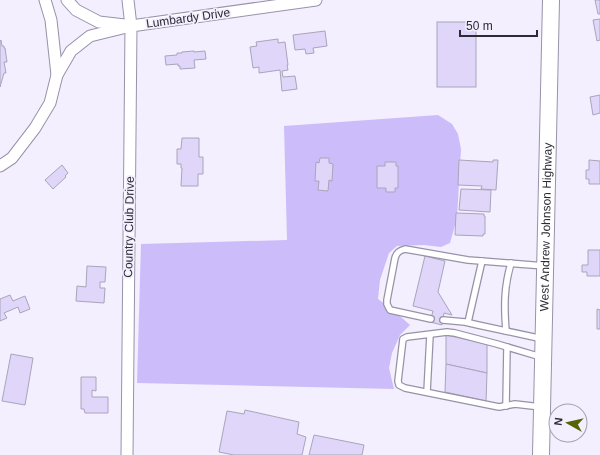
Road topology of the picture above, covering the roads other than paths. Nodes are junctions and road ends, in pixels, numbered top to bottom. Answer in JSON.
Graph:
{"nodes":[{"id":1,"x":45,"y":0,"type":"edge"},
{"id":2,"x":67,"y":0,"type":"edge"},
{"id":3,"x":128,"y":0,"type":"edge"},
{"id":4,"x":316,"y":0,"type":"edge"},
{"id":5,"x":551,"y":0,"type":"edge"},
{"id":6,"x":131,"y":26,"type":"junction"},
{"id":7,"x":57,"y":75,"type":"junction"},
{"id":8,"x":0,"y":166,"type":"edge"},
{"id":9,"x":482,"y":261,"type":"junction"},
{"id":10,"x":511,"y":263,"type":"junction"},
{"id":11,"x":545,"y":266,"type":"junction"},
{"id":12,"x":431,"y":319,"type":"dead end"},
{"id":13,"x":443,"y":320,"type":"dead end"},
{"id":14,"x":468,"y":322,"type":"junction"},
{"id":15,"x":506,"y":331,"type":"junction"},
{"id":16,"x":430,"y":335,"type":"junction"},
{"id":17,"x":544,"y":339,"type":"junction"},
{"id":18,"x":507,"y":347,"type":"junction"},
{"id":19,"x":543,"y":357,"type":"junction"},
{"id":20,"x":427,"y":392,"type":"junction"},
{"id":21,"x":506,"y":406,"type":"junction"},
{"id":22,"x":542,"y":407,"type":"junction"},
{"id":23,"x":127,"y":455,"type":"edge"},
{"id":24,"x":541,"y":455,"type":"edge"}],
"edges":[{"from":1,"to":7,"type":"street"},
{"from":2,"to":6,"type":"street"},
{"from":3,"to":6,"type":"street","name":"Country Club Drive"},
{"from":4,"to":6,"type":"street","name":"Lumbardy Drive"},
{"from":5,"to":11,"type":"main road","name":"West Andrew Johnson Highway"},
{"from":6,"to":7,"type":"street"},
{"from":6,"to":23,"type":"street","name":"Country Club Drive"},
{"from":7,"to":8,"type":"street"},
{"from":9,"to":10,"type":"lane"},
{"from":9,"to":12,"type":"lane"},
{"from":9,"to":14,"type":"lane"},
{"from":10,"to":11,"type":"lane"},
{"from":10,"to":15,"type":"lane"},
{"from":11,"to":17,"type":"main road","name":"West Andrew Johnson Highway"},
{"from":13,"to":14,"type":"lane"},
{"from":14,"to":15,"type":"lane"},
{"from":15,"to":17,"type":"lane"},
{"from":16,"to":18,"type":"lane"},
{"from":16,"to":20,"type":"lane"},
{"from":16,"to":20,"type":"lane"},
{"from":17,"to":19,"type":"main road","name":"West Andrew Johnson Highway"},
{"from":18,"to":19,"type":"lane"},
{"from":18,"to":21,"type":"lane"},
{"from":19,"to":22,"type":"main road","name":"West Andrew Johnson Highway"},
{"from":20,"to":21,"type":"lane"},
{"from":21,"to":22,"type":"lane"},
{"from":22,"to":24,"type":"main road","name":"West Andrew Johnson Highway"}]}
